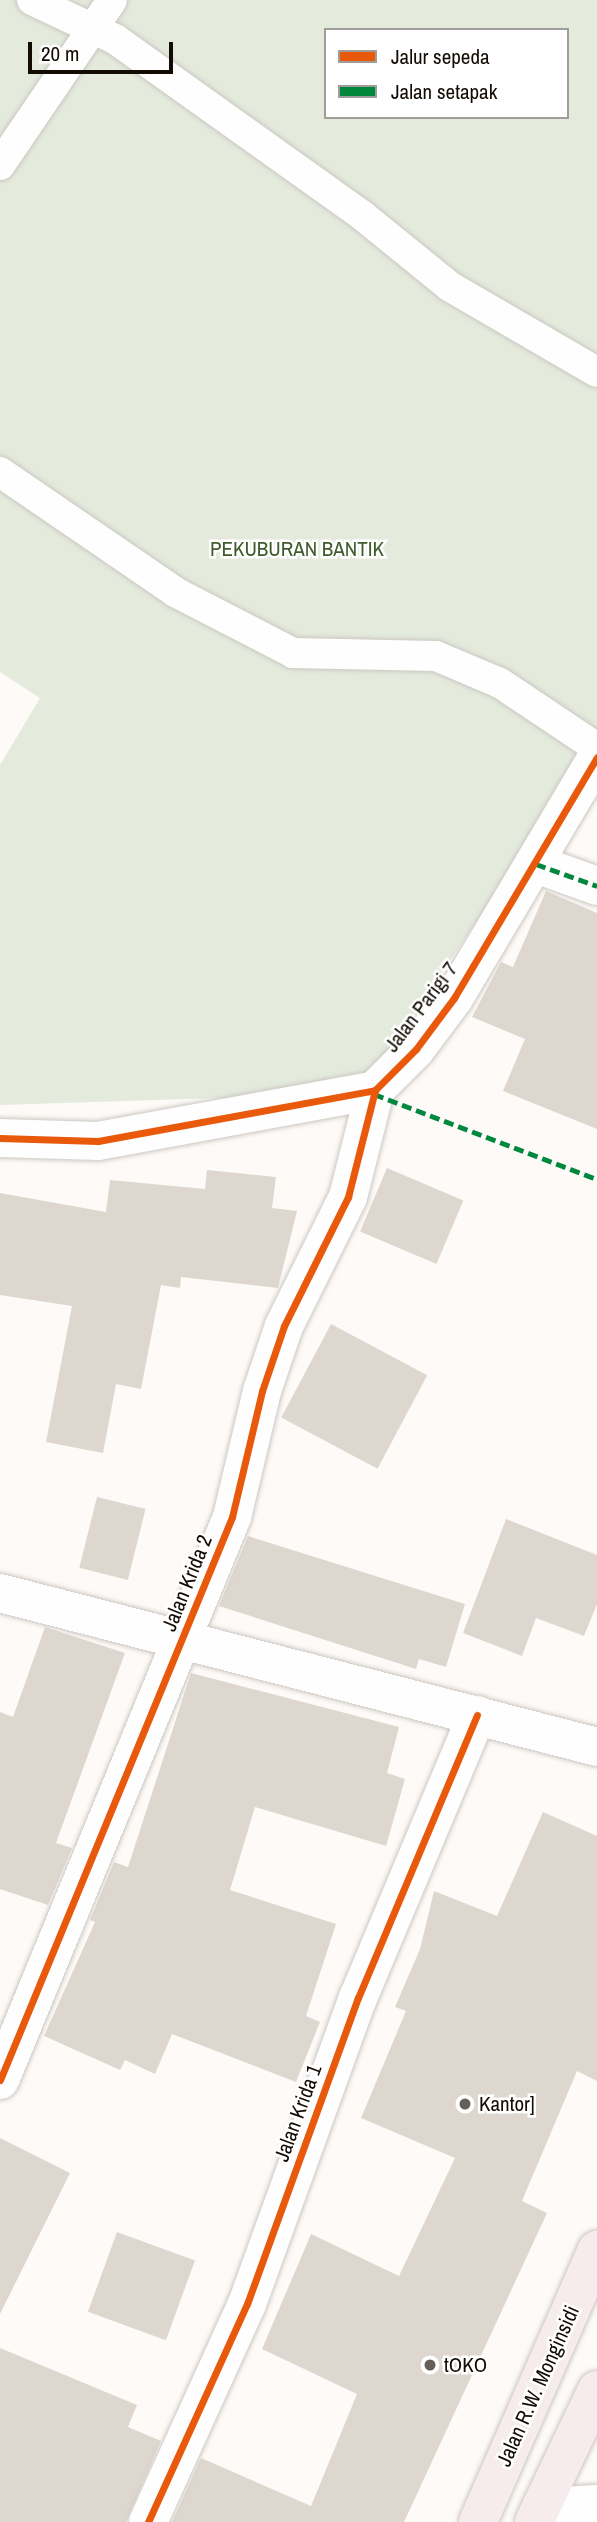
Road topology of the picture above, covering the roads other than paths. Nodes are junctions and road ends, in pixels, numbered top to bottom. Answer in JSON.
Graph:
{"nodes":[{"id":1,"x":32,"y":0,"type":"edge"},
{"id":2,"x":112,"y":0,"type":"edge"},
{"id":3,"x":94,"y":30,"type":"junction"},
{"id":4,"x":0,"y":165,"type":"edge"},
{"id":5,"x":597,"y":372,"type":"edge"},
{"id":6,"x":0,"y":472,"type":"edge"},
{"id":7,"x":597,"y":748,"type":"edge"},
{"id":8,"x":597,"y":757,"type":"edge"},
{"id":9,"x":536,"y":864,"type":"junction"},
{"id":10,"x":597,"y":886,"type":"edge"},
{"id":11,"x":375,"y":1090,"type":"junction"},
{"id":12,"x":0,"y":1138,"type":"edge"},
{"id":13,"x":0,"y":1593,"type":"edge"},
{"id":14,"x":183,"y":1640,"type":"junction"},
{"id":15,"x":477,"y":1715,"type":"junction"},
{"id":16,"x":597,"y":1747,"type":"edge"},
{"id":17,"x":0,"y":2080,"type":"edge"},
{"id":18,"x":597,"y":2250,"type":"edge"},
{"id":19,"x":597,"y":2390,"type":"edge"},
{"id":20,"x":597,"y":2504,"type":"edge"},
{"id":21,"x":537,"y":2514,"type":"edge"},
{"id":22,"x":148,"y":2522,"type":"edge"},
{"id":23,"x":478,"y":2522,"type":"edge"}],
"edges":[{"from":1,"to":3,"type":"lane"},
{"from":2,"to":3,"type":"lane"},
{"from":3,"to":4,"type":"lane"},
{"from":3,"to":5,"type":"lane"},
{"from":6,"to":7,"type":"lane"},
{"from":8,"to":9,"type":"street","name":"Jalan Parigi 7"},
{"from":9,"to":10,"type":"street"},
{"from":9,"to":11,"type":"street","name":"Jalan Parigi 7"},
{"from":11,"to":12,"type":"street"},
{"from":11,"to":14,"type":"street","name":"Jalan Krida 2"},
{"from":13,"to":14,"type":"street"},
{"from":14,"to":15,"type":"street"},
{"from":14,"to":17,"type":"street","name":"Jalan Krida 2"},
{"from":15,"to":16,"type":"street"},
{"from":15,"to":22,"type":"street","name":"Jalan Krida 1"},
{"from":18,"to":23,"type":"highway","name":"Jalan R.W. Monginsidi"},
{"from":19,"to":21,"type":"highway"},
{"from":20,"to":21,"type":"street"}]}
